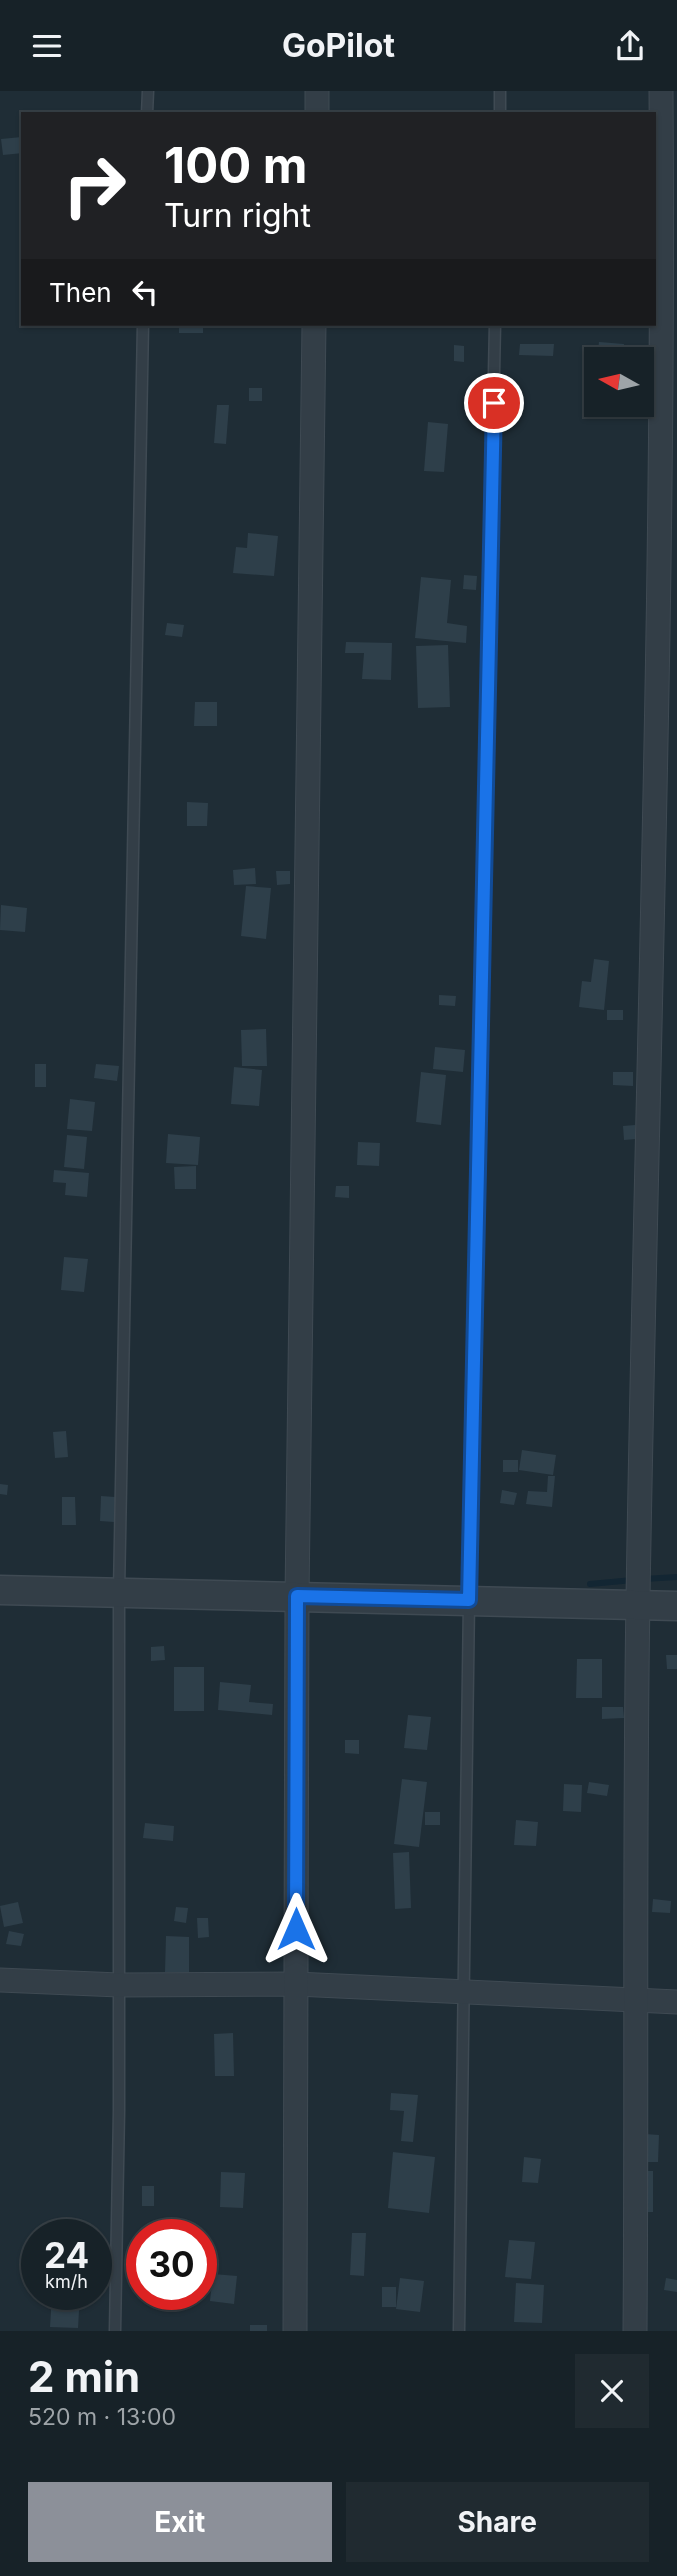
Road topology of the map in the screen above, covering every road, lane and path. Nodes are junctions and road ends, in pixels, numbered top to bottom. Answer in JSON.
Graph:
{"nodes":[{"id":1,"x":148,"y":91,"type":"edge"},
{"id":2,"x":317,"y":91,"type":"edge"},
{"id":3,"x":500,"y":91,"type":"edge"},
{"id":4,"x":661,"y":91,"type":"edge"},
{"id":5,"x":147,"y":112,"type":"edge"},
{"id":6,"x":317,"y":112,"type":"edge"},
{"id":7,"x":500,"y":112,"type":"edge"},
{"id":8,"x":143,"y":326,"type":"edge"},
{"id":9,"x":314,"y":326,"type":"edge"},
{"id":10,"x":495,"y":326,"type":"edge"},
{"id":11,"x":0,"y":1590,"type":"edge"},
{"id":12,"x":119,"y":1592,"type":"junction"},
{"id":13,"x":297,"y":1596,"type":"junction"},
{"id":14,"x":469,"y":1600,"type":"junction"},
{"id":15,"x":638,"y":1604,"type":"junction"},
{"id":16,"x":677,"y":1606,"type":"edge"},
{"id":17,"x":0,"y":1980,"type":"edge"},
{"id":18,"x":296,"y":1984,"type":"junction"},
{"id":19,"x":119,"y":1985,"type":"junction"},
{"id":20,"x":462,"y":1992,"type":"junction"},
{"id":21,"x":637,"y":2001,"type":"junction"},
{"id":22,"x":677,"y":2002,"type":"edge"},
{"id":23,"x":115,"y":2331,"type":"edge"},
{"id":24,"x":295,"y":2331,"type":"edge"},
{"id":25,"x":459,"y":2331,"type":"edge"},
{"id":26,"x":635,"y":2331,"type":"edge"}],
"edges":[{"from":1,"to":5,"type":"lane"},
{"from":2,"to":6,"type":"street"},
{"from":3,"to":7,"type":"lane"},
{"from":4,"to":15,"type":"street"},
{"from":8,"to":12,"type":"lane"},
{"from":9,"to":13,"type":"street"},
{"from":10,"to":14,"type":"lane"},
{"from":11,"to":12,"type":"street"},
{"from":12,"to":13,"type":"street"},
{"from":12,"to":19,"type":"lane"},
{"from":13,"to":14,"type":"street"},
{"from":13,"to":18,"type":"street"},
{"from":14,"to":15,"type":"street"},
{"from":14,"to":20,"type":"lane"},
{"from":15,"to":16,"type":"street"},
{"from":15,"to":21,"type":"street"},
{"from":17,"to":19,"type":"street"},
{"from":18,"to":19,"type":"street"},
{"from":18,"to":20,"type":"street"},
{"from":18,"to":24,"type":"street"},
{"from":19,"to":23,"type":"lane"},
{"from":20,"to":21,"type":"street"},
{"from":20,"to":25,"type":"lane"},
{"from":21,"to":22,"type":"street"},
{"from":21,"to":26,"type":"street"}]}
